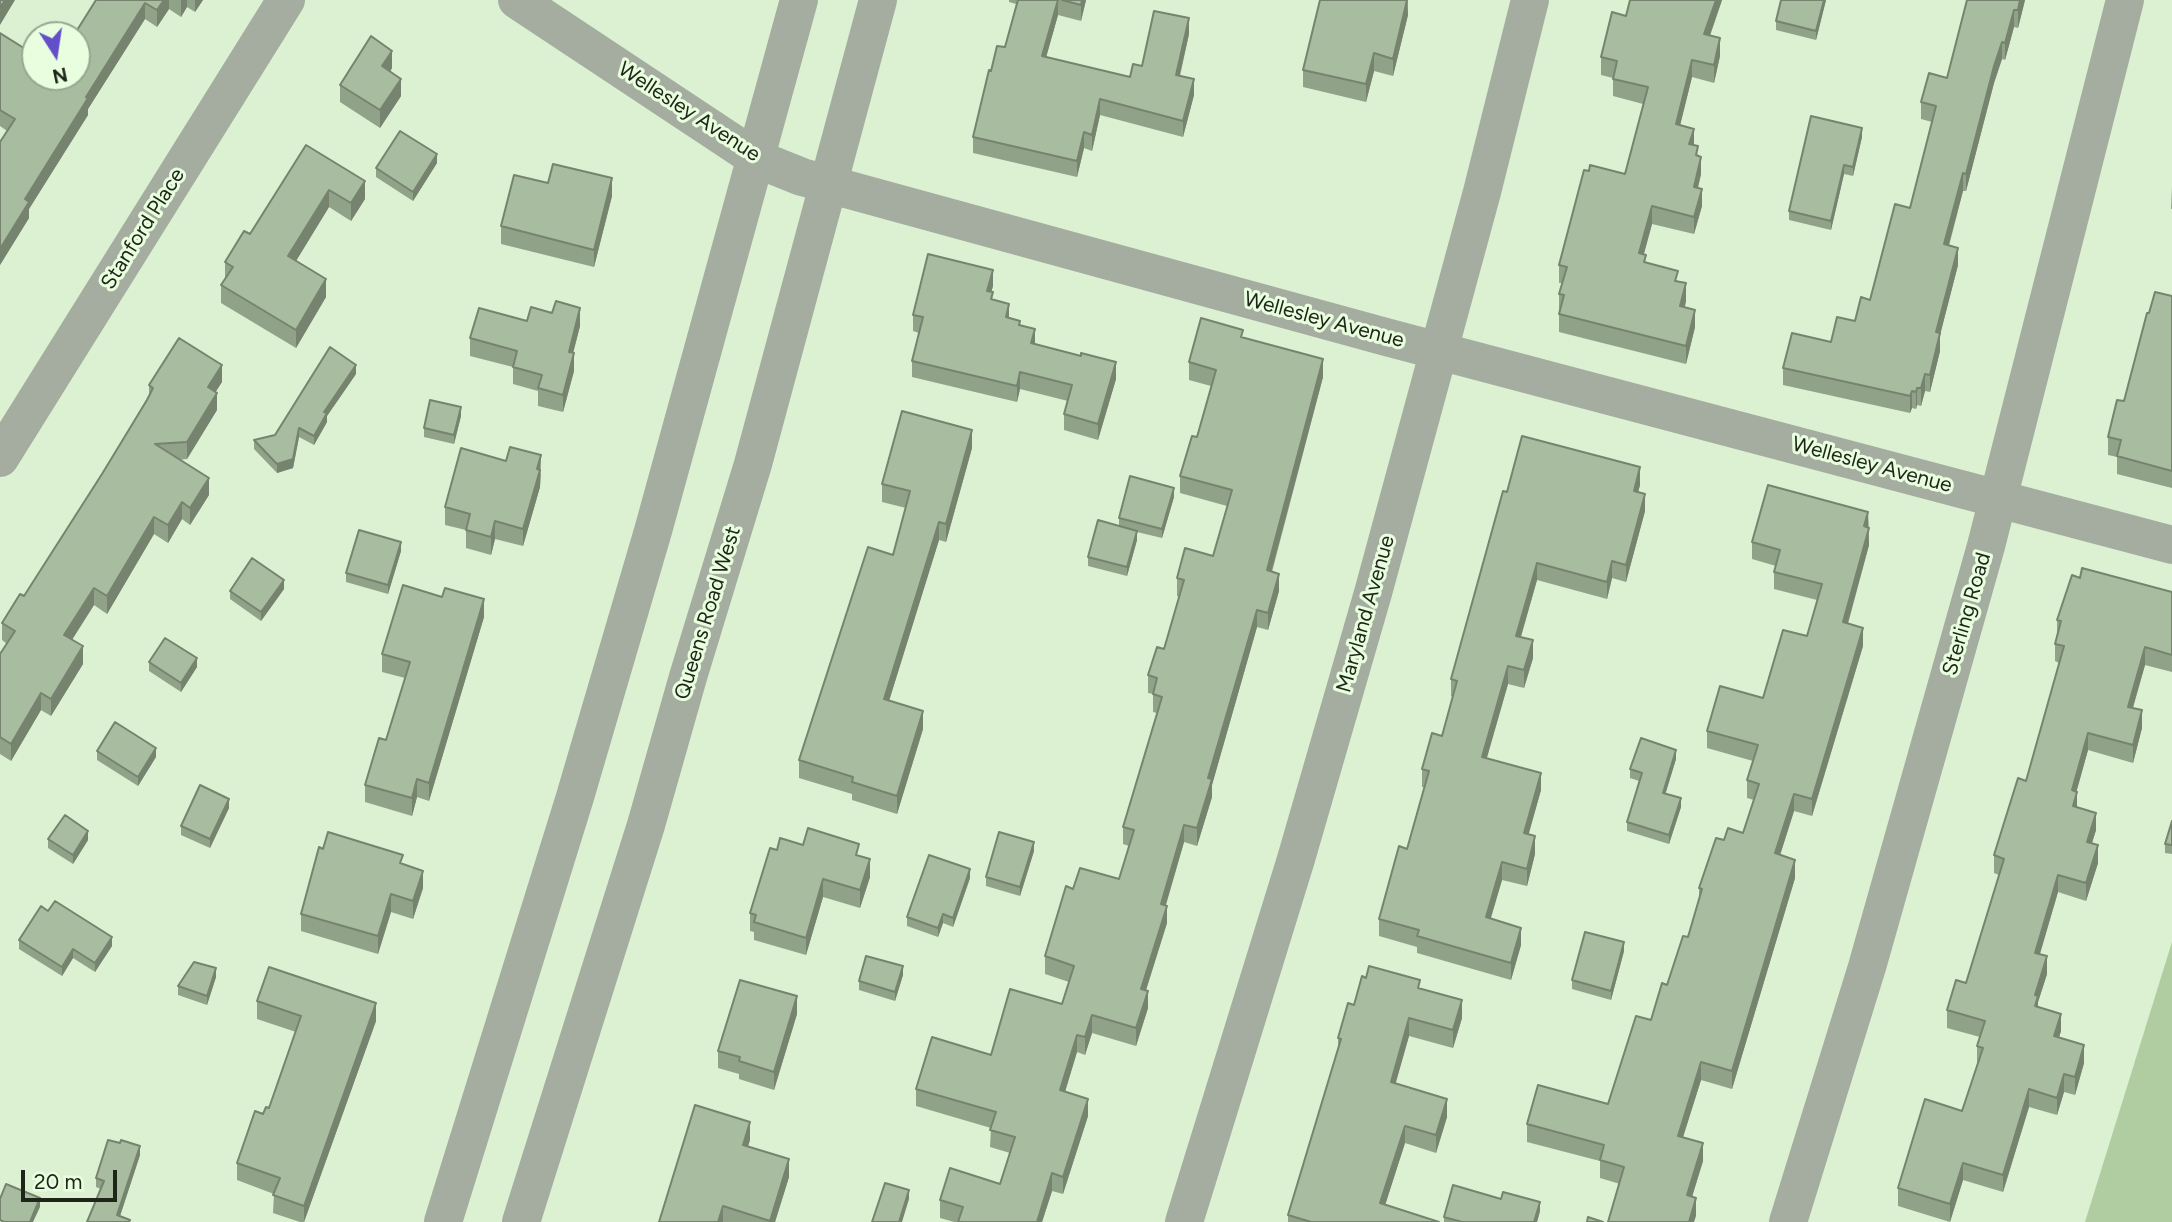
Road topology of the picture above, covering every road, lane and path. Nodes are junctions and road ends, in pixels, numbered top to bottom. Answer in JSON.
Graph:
{"nodes":[{"id":1,"x":286,"y":0,"type":"edge"},
{"id":2,"x":517,"y":0,"type":"edge"},
{"id":3,"x":799,"y":0,"type":"edge"},
{"id":4,"x":878,"y":0,"type":"edge"},
{"id":5,"x":1530,"y":0,"type":"edge"},
{"id":6,"x":2125,"y":0,"type":"edge"},
{"id":7,"x":757,"y":159,"type":"junction"},
{"id":8,"x":828,"y":186,"type":"junction"},
{"id":9,"x":1438,"y":350,"type":"junction"},
{"id":10,"x":0,"y":458,"type":"edge"},
{"id":11,"x":1997,"y":499,"type":"junction"},
{"id":12,"x":2172,"y":545,"type":"edge"},
{"id":13,"x":443,"y":1222,"type":"edge"},
{"id":14,"x":521,"y":1222,"type":"edge"},
{"id":15,"x":1184,"y":1222,"type":"edge"},
{"id":16,"x":1788,"y":1222,"type":"edge"}],
"edges":[{"from":1,"to":10,"type":"street","name":"Stanford Place"},
{"from":2,"to":7,"type":"street","name":"Wellesley Avenue"},
{"from":3,"to":7,"type":"street"},
{"from":4,"to":8,"type":"street","name":"Queens Road West"},
{"from":5,"to":9,"type":"street","name":"Maryland Avenue"},
{"from":6,"to":11,"type":"street","name":"Sterling Road"},
{"from":7,"to":8,"type":"street","name":"Wellesley Avenue"},
{"from":7,"to":13,"type":"street"},
{"from":8,"to":9,"type":"street","name":"Wellesley Avenue"},
{"from":8,"to":14,"type":"street","name":"Queens Road West"},
{"from":9,"to":11,"type":"street","name":"Wellesley Avenue"},
{"from":9,"to":15,"type":"street","name":"Maryland Avenue"},
{"from":11,"to":12,"type":"street","name":"Wellesley Avenue"},
{"from":11,"to":16,"type":"street","name":"Sterling Road"}]}
